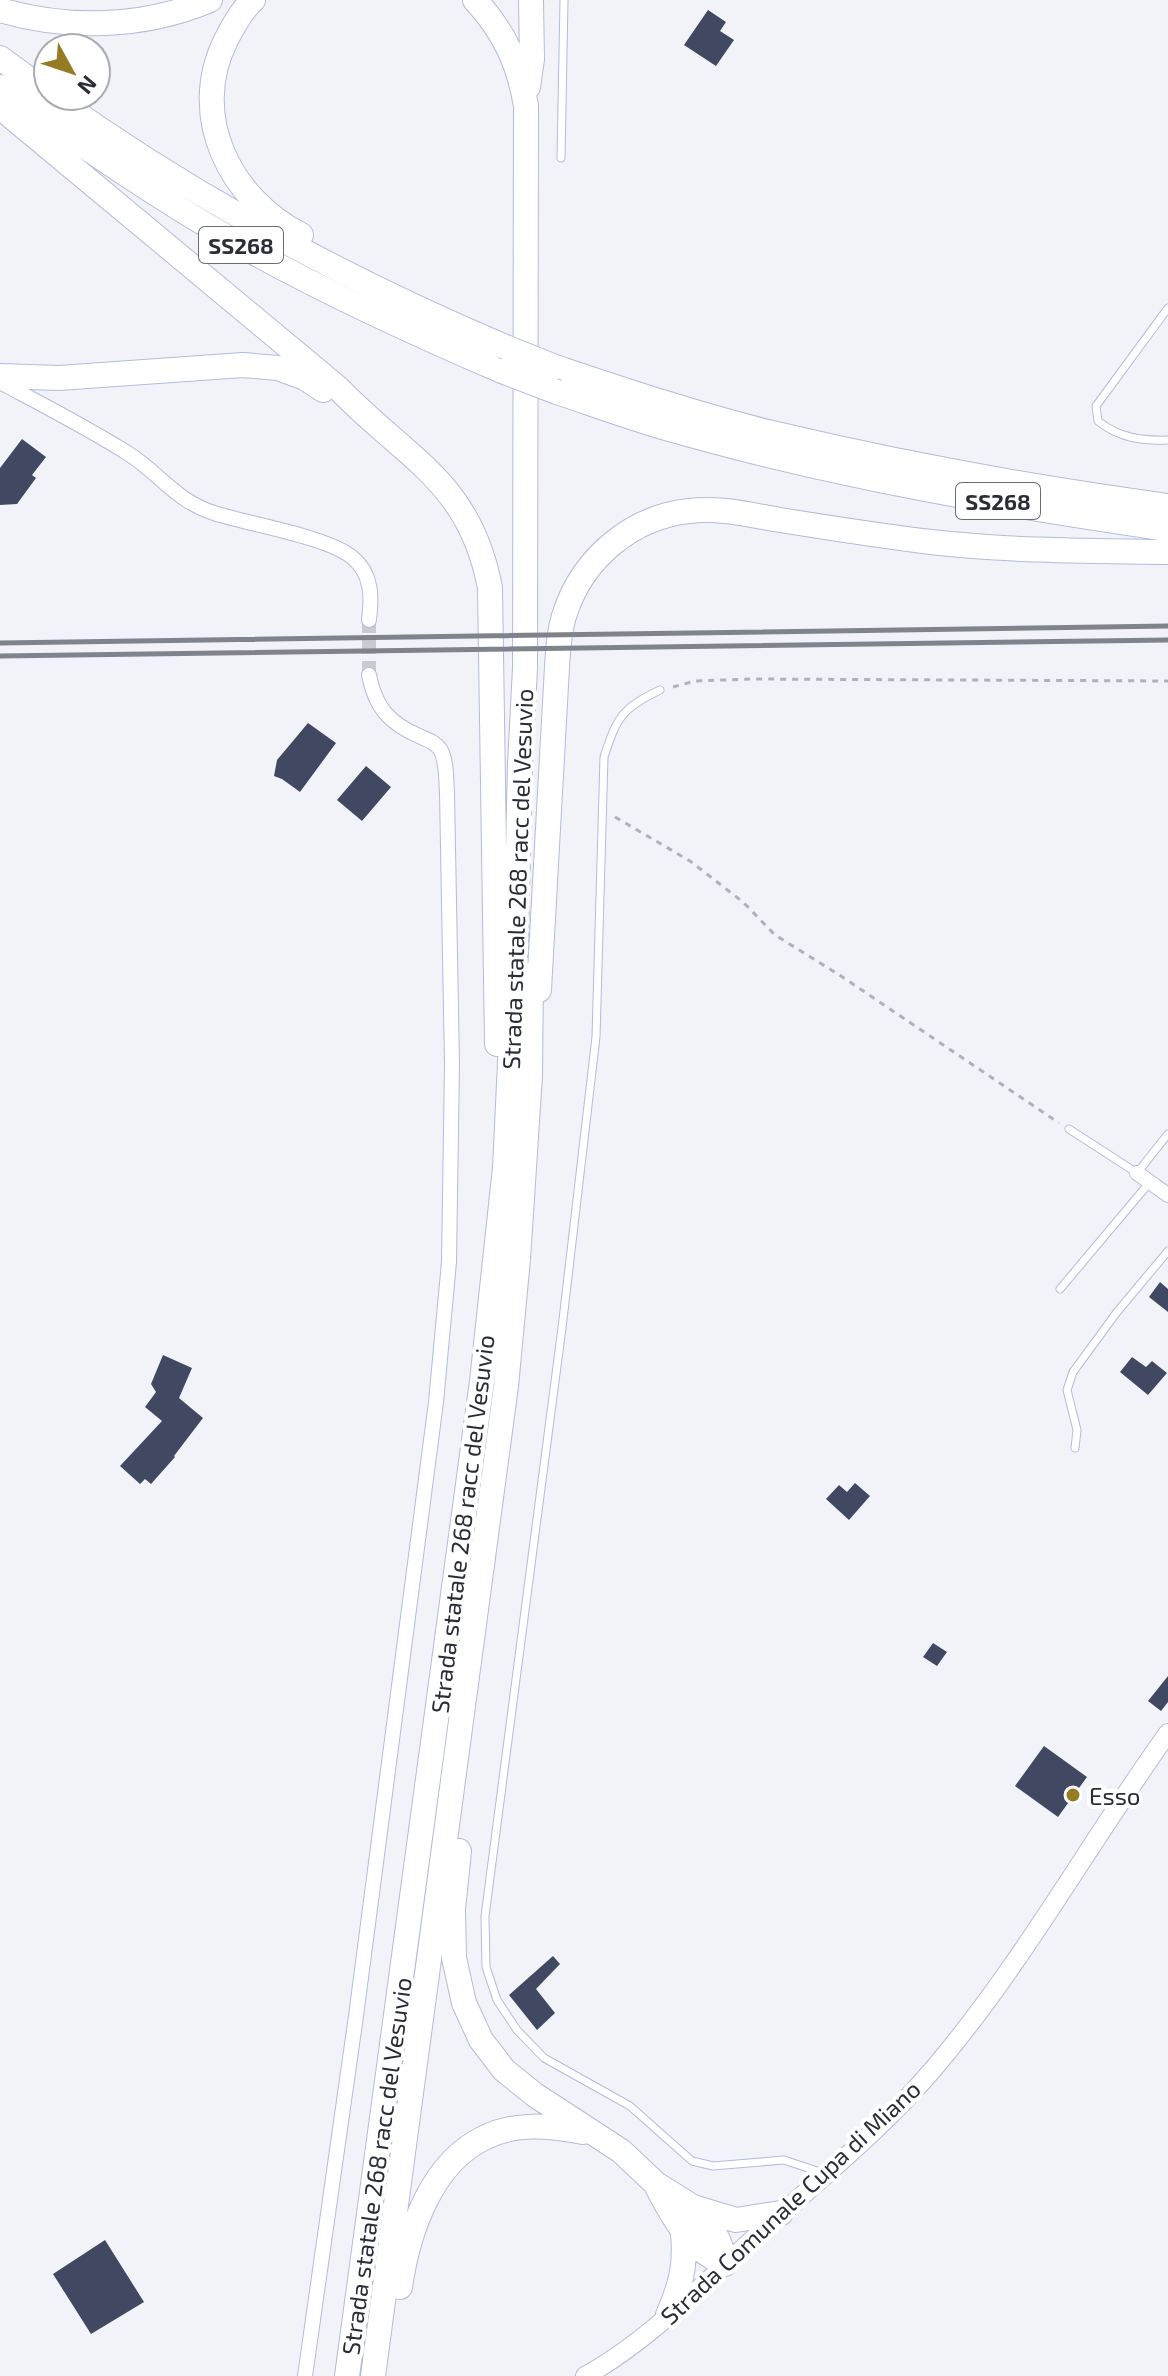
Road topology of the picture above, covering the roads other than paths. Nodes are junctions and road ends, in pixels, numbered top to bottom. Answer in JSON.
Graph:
{"nodes":[{"id":1,"x":210,"y":0,"type":"edge"},
{"id":2,"x":253,"y":0,"type":"edge"},
{"id":3,"x":475,"y":0,"type":"edge"},
{"id":4,"x":531,"y":0,"type":"edge"},
{"id":5,"x":564,"y":0,"type":"edge"},
{"id":6,"x":0,"y":10,"type":"edge"},
{"id":7,"x":0,"y":58,"type":"edge"},
{"id":8,"x":32,"y":81,"type":"edge"},
{"id":9,"x":0,"y":87,"type":"edge"},
{"id":10,"x":526,"y":106,"type":"junction"},
{"id":11,"x":0,"y":107,"type":"edge"},
{"id":12,"x":76,"y":112,"type":"edge"},
{"id":13,"x":561,"y":158,"type":"dead end"},
{"id":14,"x":1168,"y":308,"type":"edge"},
{"id":15,"x":502,"y":358,"type":"junction"},
{"id":16,"x":0,"y":376,"type":"edge"},
{"id":17,"x":59,"y":378,"type":"junction"},
{"id":18,"x":0,"y":382,"type":"edge"},
{"id":19,"x":37,"y":402,"type":"junction"},
{"id":20,"x":363,"y":414,"type":"junction"},
{"id":21,"x":1168,"y":440,"type":"edge"},
{"id":22,"x":1168,"y":506,"type":"edge"},
{"id":23,"x":1168,"y":529,"type":"edge"},
{"id":24,"x":1168,"y":552,"type":"edge"},
{"id":25,"x":369,"y":620,"type":"tunnel mouth"},
{"id":26,"x":525,"y":668,"type":"junction"},
{"id":27,"x":369,"y":675,"type":"tunnel mouth"},
{"id":28,"x":660,"y":690,"type":"road end"},
{"id":29,"x":530,"y":1076,"type":"junction"},
{"id":30,"x":1069,"y":1129,"type":"road end"},
{"id":31,"x":1168,"y":1134,"type":"edge"},
{"id":32,"x":1143,"y":1177,"type":"junction"},
{"id":33,"x":1168,"y":1195,"type":"edge"},
{"id":34,"x":1168,"y":1251,"type":"edge"},
{"id":35,"x":1060,"y":1289,"type":"dead end"},
{"id":36,"x":490,"y":1299,"type":"junction"},
{"id":37,"x":1075,"y":1448,"type":"dead end"},
{"id":38,"x":467,"y":1683,"type":"junction"},
{"id":39,"x":1168,"y":1733,"type":"edge"},
{"id":40,"x":596,"y":2134,"type":"junction"},
{"id":41,"x":826,"y":2174,"type":"junction"},
{"id":42,"x":656,"y":2184,"type":"junction"},
{"id":43,"x":693,"y":2207,"type":"junction"},
{"id":44,"x":781,"y":2213,"type":"junction"},
{"id":45,"x":683,"y":2233,"type":"junction"},
{"id":46,"x":725,"y":2264,"type":"junction"},
{"id":47,"x":668,"y":2315,"type":"junction"},
{"id":48,"x":305,"y":2376,"type":"edge"},
{"id":49,"x":347,"y":2376,"type":"edge"},
{"id":50,"x":373,"y":2376,"type":"edge"},
{"id":51,"x":383,"y":2376,"type":"edge"},
{"id":52,"x":585,"y":2376,"type":"edge"}],
"edges":[{"from":1,"to":6,"type":"highway"},
{"from":2,"to":15,"type":"highway"},
{"from":3,"to":10,"type":"highway","name":"Strada statale 268 racc del Vesuvio"},
{"from":4,"to":10,"type":"highway"},
{"from":5,"to":13,"type":"lane"},
{"from":7,"to":8,"type":"highway","number":"SS268"},
{"from":9,"to":15,"type":"highway","number":"SS268"},
{"from":10,"to":26,"type":"highway","name":"Strada statale 268 racc del Vesuvio"},
{"from":11,"to":20,"type":"highway"},
{"from":12,"to":15,"type":"highway","number":"SS268"},
{"from":14,"to":21,"type":"lane"},
{"from":15,"to":22,"type":"highway","number":"SS268","bridge":true},
{"from":15,"to":23,"type":"highway","number":"SS268","bridge":true},
{"from":16,"to":17,"type":"highway"},
{"from":17,"to":19,"type":"highway"},
{"from":17,"to":20,"type":"highway"},
{"from":18,"to":19,"type":"street"},
{"from":19,"to":25,"type":"street"},
{"from":20,"to":36,"type":"highway"},
{"from":24,"to":29,"type":"highway"},
{"from":26,"to":29,"type":"highway","name":"Strada statale 268 racc del Vesuvio"},
{"from":26,"to":36,"type":"highway","name":"Strada statale 268 racc del Vesuvio"},
{"from":27,"to":48,"type":"street"},
{"from":28,"to":41,"type":"lane"},
{"from":29,"to":38,"type":"highway","name":"Strada statale 268 racc del Vesuvio"},
{"from":30,"to":32,"type":"lane"},
{"from":31,"to":32,"type":"lane"},
{"from":32,"to":33,"type":"street"},
{"from":32,"to":35,"type":"lane"},
{"from":34,"to":37,"type":"lane"},
{"from":36,"to":49,"type":"highway","name":"Strada statale 268 racc del Vesuvio"},
{"from":38,"to":40,"type":"highway"},
{"from":38,"to":50,"type":"highway","name":"Strada statale 268 racc del Vesuvio"},
{"from":39,"to":41,"type":"street","name":"Strada Comunale Cupa di Miano"},
{"from":40,"to":42,"type":"highway"},
{"from":40,"to":51,"type":"highway"},
{"from":41,"to":44,"type":"street","name":"Strada Comunale Cupa di Miano"},
{"from":42,"to":43,"type":"highway"},
{"from":42,"to":45,"type":"highway"},
{"from":43,"to":44,"type":"highway"},
{"from":43,"to":46,"type":"highway"},
{"from":44,"to":46,"type":"street","name":"Strada Comunale Cupa di Miano"},
{"from":45,"to":46,"type":"highway"},
{"from":45,"to":47,"type":"highway"},
{"from":46,"to":47,"type":"street","name":"Strada Comunale Cupa di Miano"},
{"from":47,"to":52,"type":"street","name":"Strada Comunale Cupa di Miano"}]}
